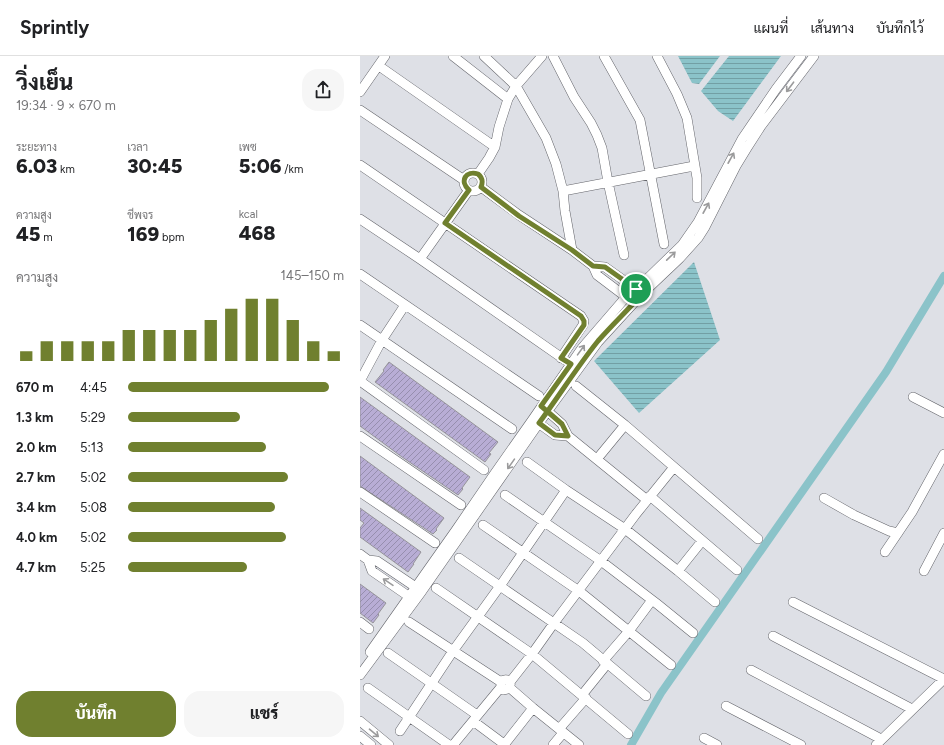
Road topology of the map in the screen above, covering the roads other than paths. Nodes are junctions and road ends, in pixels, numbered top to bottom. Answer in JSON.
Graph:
{"nodes":[{"id":1,"x":385,"y":56,"type":"edge"},
{"id":2,"x":453,"y":56,"type":"edge"},
{"id":3,"x":484,"y":56,"type":"edge"},
{"id":4,"x":542,"y":56,"type":"edge"},
{"id":5,"x":553,"y":56,"type":"edge"},
{"id":6,"x":604,"y":56,"type":"edge"},
{"id":7,"x":657,"y":56,"type":"edge"},
{"id":8,"x":801,"y":56,"type":"edge"},
{"id":9,"x":814,"y":56,"type":"edge"},
{"id":10,"x":379,"y":66,"type":"junction"},
{"id":11,"x":516,"y":86,"type":"junction"},
{"id":12,"x":360,"y":92,"type":"edge"},
{"id":13,"x":508,"y":99,"type":"junction"},
{"id":14,"x":360,"y":110,"type":"edge"},
{"id":15,"x":495,"y":147,"type":"junction"},
{"id":16,"x":360,"y":165,"type":"edge"},
{"id":17,"x":694,"y":166,"type":"junction"},
{"id":18,"x":478,"y":174,"type":"junction"},
{"id":19,"x":650,"y":174,"type":"junction"},
{"id":20,"x":464,"y":180,"type":"junction"},
{"id":21,"x":608,"y":182,"type":"junction"},
{"id":22,"x":481,"y":187,"type":"junction"},
{"id":23,"x":469,"y":190,"type":"junction"},
{"id":24,"x":563,"y":191,"type":"junction"},
{"id":25,"x":697,"y":198,"type":"dead end"},
{"id":26,"x":360,"y":219,"type":"edge"},
{"id":27,"x":445,"y":223,"type":"junction"},
{"id":28,"x":701,"y":224,"type":"junction"},
{"id":29,"x":664,"y":244,"type":"dead end"},
{"id":30,"x":572,"y":250,"type":"junction"},
{"id":31,"x":624,"y":255,"type":"dead end"},
{"id":32,"x":420,"y":259,"type":"junction"},
{"id":33,"x":593,"y":266,"type":"junction"},
{"id":34,"x":360,"y":274,"type":"edge"},
{"id":35,"x":639,"y":291,"type":"junction"},
{"id":36,"x":626,"y":297,"type":"junction"},
{"id":37,"x":634,"y":303,"type":"junction"},
{"id":38,"x":405,"y":305,"type":"junction"},
{"id":39,"x":360,"y":325,"type":"edge"},
{"id":40,"x":382,"y":340,"type":"junction"},
{"id":41,"x":561,"y":358,"type":"junction"},
{"id":42,"x":574,"y":367,"type":"junction"},
{"id":43,"x":360,"y":381,"type":"edge"},
{"id":44,"x":576,"y":386,"type":"dead end"},
{"id":45,"x":538,"y":396,"type":"dead end"},
{"id":46,"x":913,"y":397,"type":"dead end"},
{"id":47,"x":545,"y":409,"type":"junction"},
{"id":48,"x":944,"y":413,"type":"edge"},
{"id":49,"x":536,"y":421,"type":"junction"},
{"id":50,"x":625,"y":425,"type":"junction"},
{"id":51,"x":512,"y":430,"type":"dead end"},
{"id":52,"x":360,"y":436,"type":"edge"},
{"id":53,"x":568,"y":436,"type":"junction"},
{"id":54,"x":944,"y":454,"type":"edge"},
{"id":55,"x":597,"y":459,"type":"junction"},
{"id":56,"x":527,"y":462,"type":"dead end"},
{"id":57,"x":674,"y":467,"type":"junction"},
{"id":58,"x":484,"y":470,"type":"dead end"},
{"id":59,"x":566,"y":490,"type":"junction"},
{"id":60,"x":360,"y":492,"type":"edge"},
{"id":61,"x":505,"y":495,"type":"dead end"},
{"id":62,"x":648,"y":498,"type":"junction"},
{"id":63,"x":824,"y":498,"type":"dead end"},
{"id":64,"x":461,"y":505,"type":"dead end"},
{"id":65,"x":544,"y":522,"type":"junction"},
{"id":66,"x":483,"y":525,"type":"dead end"},
{"id":67,"x":625,"y":529,"type":"junction"},
{"id":68,"x":898,"y":533,"type":"junction"},
{"id":69,"x":944,"y":533,"type":"edge"},
{"id":70,"x":758,"y":539,"type":"dead end"},
{"id":71,"x":702,"y":542,"type":"junction"},
{"id":72,"x":435,"y":543,"type":"dead end"},
{"id":73,"x":885,"y":552,"type":"dead end"},
{"id":74,"x":523,"y":553,"type":"junction"},
{"id":75,"x":360,"y":554,"type":"edge"},
{"id":76,"x":459,"y":558,"type":"dead end"},
{"id":77,"x":368,"y":560,"type":"junction"},
{"id":78,"x":601,"y":561,"type":"junction"},
{"id":79,"x":737,"y":570,"type":"dead end"},
{"id":80,"x":678,"y":571,"type":"junction"},
{"id":81,"x":924,"y":571,"type":"dead end"},
{"id":82,"x":500,"y":586,"type":"junction"},
{"id":83,"x":436,"y":588,"type":"dead end"},
{"id":84,"x":419,"y":589,"type":"junction"},
{"id":85,"x":578,"y":591,"type":"junction"},
{"id":86,"x":412,"y":598,"type":"junction"},
{"id":87,"x":652,"y":600,"type":"junction"},
{"id":88,"x":715,"y":602,"type":"dead end"},
{"id":89,"x":793,"y":602,"type":"dead end"},
{"id":90,"x":478,"y":617,"type":"junction"},
{"id":91,"x":360,"y":622,"type":"edge"},
{"id":92,"x":409,"y":622,"type":"dead end"},
{"id":93,"x":554,"y":623,"type":"junction"},
{"id":94,"x":369,"y":629,"type":"dead end"},
{"id":95,"x":629,"y":631,"type":"junction"},
{"id":96,"x":693,"y":633,"type":"dead end"},
{"id":97,"x":773,"y":636,"type":"dead end"},
{"id":98,"x":453,"y":651,"type":"junction"},
{"id":99,"x":388,"y":653,"type":"dead end"},
{"id":100,"x":532,"y":654,"type":"junction"},
{"id":101,"x":605,"y":662,"type":"junction"},
{"id":102,"x":671,"y":665,"type":"dead end"},
{"id":103,"x":360,"y":666,"type":"edge"},
{"id":104,"x":751,"y":670,"type":"dead end"},
{"id":105,"x":360,"y":675,"type":"edge"},
{"id":106,"x":944,"y":679,"type":"edge"},
{"id":107,"x":431,"y":683,"type":"junction"},
{"id":108,"x":505,"y":685,"type":"junction"},
{"id":109,"x":368,"y":688,"type":"dead end"},
{"id":110,"x":646,"y":696,"type":"dead end"},
{"id":111,"x":584,"y":697,"type":"junction"},
{"id":112,"x":726,"y":706,"type":"dead end"},
{"id":113,"x":533,"y":708,"type":"junction"},
{"id":114,"x":912,"y":709,"type":"junction"},
{"id":115,"x":409,"y":717,"type":"junction"},
{"id":116,"x":475,"y":718,"type":"junction"},
{"id":117,"x":360,"y":721,"type":"edge"},
{"id":118,"x":400,"y":731,"type":"dead end"},
{"id":119,"x":561,"y":731,"type":"junction"},
{"id":120,"x":628,"y":734,"type":"dead end"},
{"id":121,"x":360,"y":736,"type":"edge"},
{"id":122,"x":704,"y":738,"type":"dead end"},
{"id":123,"x":879,"y":742,"type":"edge"},
{"id":124,"x":506,"y":744,"type":"edge"},
{"id":125,"x":371,"y":745,"type":"edge"},
{"id":126,"x":389,"y":745,"type":"edge"},
{"id":127,"x":449,"y":745,"type":"edge"},
{"id":128,"x":453,"y":745,"type":"edge"},
{"id":129,"x":554,"y":745,"type":"edge"},
{"id":130,"x":579,"y":745,"type":"edge"},
{"id":131,"x":717,"y":745,"type":"edge"},
{"id":132,"x":801,"y":745,"type":"edge"}],
"edges":[{"from":1,"to":10,"type":"street"},
{"from":2,"to":13,"type":"street"},
{"from":3,"to":11,"type":"street"},
{"from":4,"to":11,"type":"street"},
{"from":5,"to":21,"type":"street"},
{"from":6,"to":19,"type":"street"},
{"from":7,"to":17,"type":"street"},
{"from":28,"to":8,"type":"street","one_way":true},
{"from":9,"to":28,"type":"street","one_way":true},
{"from":10,"to":12,"type":"street"},
{"from":10,"to":15,"type":"street"},
{"from":11,"to":13,"type":"street"},
{"from":11,"to":24,"type":"street"},
{"from":13,"to":15,"type":"street"},
{"from":14,"to":20,"type":"street"},
{"from":15,"to":18,"type":"street"},
{"from":16,"to":27,"type":"street"},
{"from":17,"to":19,"type":"street"},
{"from":17,"to":25,"type":"street"},
{"from":18,"to":20,"type":"street"},
{"from":18,"to":22,"type":"street"},
{"from":19,"to":21,"type":"street"},
{"from":19,"to":29,"type":"street"},
{"from":20,"to":23,"type":"street"},
{"from":21,"to":24,"type":"street"},
{"from":21,"to":31,"type":"street"},
{"from":22,"to":23,"type":"street"},
{"from":22,"to":30,"type":"street"},
{"from":23,"to":27,"type":"street"},
{"from":24,"to":30,"type":"street"},
{"from":26,"to":32,"type":"street"},
{"from":27,"to":32,"type":"street"},
{"from":27,"to":41,"type":"street"},
{"from":28,"to":35,"type":"street"},
{"from":30,"to":33,"type":"street"},
{"from":32,"to":41,"type":"street"},
{"from":33,"to":35,"type":"street"},
{"from":33,"to":36,"type":"street"},
{"from":34,"to":38,"type":"street"},
{"from":35,"to":36,"type":"street"},
{"from":35,"to":37,"type":"street"},
{"from":36,"to":37,"type":"street"},
{"from":42,"to":36,"type":"street","one_way":true},
{"from":37,"to":42,"type":"street"},
{"from":38,"to":40,"type":"street"},
{"from":38,"to":45,"type":"street"},
{"from":39,"to":40,"type":"street"},
{"from":40,"to":43,"type":"street"},
{"from":40,"to":51,"type":"street"},
{"from":41,"to":42,"type":"street"},
{"from":42,"to":47,"type":"street"},
{"from":43,"to":58,"type":"street"},
{"from":44,"to":50,"type":"street"},
{"from":46,"to":48,"type":"street"},
{"from":47,"to":49,"type":"street"},
{"from":47,"to":53,"type":"street"},
{"from":49,"to":53,"type":"street"},
{"from":49,"to":84,"type":"street"},
{"from":50,"to":55,"type":"street"},
{"from":50,"to":57,"type":"street"},
{"from":52,"to":64,"type":"street"},
{"from":53,"to":55,"type":"street"},
{"from":54,"to":68,"type":"street"},
{"from":55,"to":62,"type":"street"},
{"from":56,"to":59,"type":"street"},
{"from":57,"to":62,"type":"street"},
{"from":57,"to":70,"type":"street"},
{"from":59,"to":65,"type":"street"},
{"from":59,"to":67,"type":"street"},
{"from":60,"to":72,"type":"street"},
{"from":61,"to":65,"type":"street"},
{"from":62,"to":67,"type":"street"},
{"from":62,"to":71,"type":"street"},
{"from":63,"to":68,"type":"street"},
{"from":65,"to":74,"type":"street"},
{"from":65,"to":78,"type":"street"},
{"from":66,"to":74,"type":"street"},
{"from":67,"to":78,"type":"street"},
{"from":67,"to":80,"type":"street"},
{"from":68,"to":73,"type":"street"},
{"from":69,"to":81,"type":"street"},
{"from":71,"to":79,"type":"street"},
{"from":71,"to":80,"type":"street"},
{"from":74,"to":82,"type":"street"},
{"from":74,"to":85,"type":"street"},
{"from":75,"to":77,"type":"street"},
{"from":76,"to":82,"type":"street"},
{"from":77,"to":84,"type":"street"},
{"from":86,"to":77,"type":"street","one_way":true},
{"from":78,"to":85,"type":"street"},
{"from":78,"to":87,"type":"street"},
{"from":80,"to":88,"type":"street"},
{"from":82,"to":90,"type":"street"},
{"from":82,"to":93,"type":"street"},
{"from":83,"to":90,"type":"street"},
{"from":84,"to":86,"type":"street"},
{"from":85,"to":93,"type":"street"},
{"from":85,"to":95,"type":"street"},
{"from":86,"to":103,"type":"street"},
{"from":86,"to":105,"type":"street"},
{"from":87,"to":95,"type":"street"},
{"from":87,"to":96,"type":"street"},
{"from":89,"to":106,"type":"street"},
{"from":90,"to":98,"type":"street"},
{"from":90,"to":100,"type":"street"},
{"from":91,"to":94,"type":"street"},
{"from":92,"to":98,"type":"street"},
{"from":93,"to":100,"type":"street"},
{"from":93,"to":101,"type":"street"},
{"from":95,"to":101,"type":"street"},
{"from":95,"to":102,"type":"street"},
{"from":97,"to":114,"type":"street"},
{"from":98,"to":107,"type":"street"},
{"from":98,"to":108,"type":"street"},
{"from":99,"to":107,"type":"street"},
{"from":100,"to":108,"type":"street"},
{"from":100,"to":111,"type":"street"},
{"from":101,"to":110,"type":"street"},
{"from":101,"to":111,"type":"street"},
{"from":104,"to":123,"type":"street"},
{"from":106,"to":114,"type":"street"},
{"from":107,"to":115,"type":"street"},
{"from":107,"to":116,"type":"street"},
{"from":108,"to":113,"type":"street"},
{"from":108,"to":116,"type":"street"},
{"from":109,"to":115,"type":"street"},
{"from":111,"to":119,"type":"street"},
{"from":111,"to":120,"type":"street"},
{"from":112,"to":132,"type":"street"},
{"from":113,"to":119,"type":"street"},
{"from":113,"to":124,"type":"street"},
{"from":114,"to":123,"type":"street"},
{"from":115,"to":118,"type":"street"},
{"from":115,"to":127,"type":"street"},
{"from":116,"to":124,"type":"street"},
{"from":116,"to":128,"type":"street"},
{"from":117,"to":126,"type":"street","one_way":true},
{"from":119,"to":129,"type":"street"},
{"from":119,"to":130,"type":"street"},
{"from":121,"to":125,"type":"street"},
{"from":122,"to":131,"type":"street"}]}
